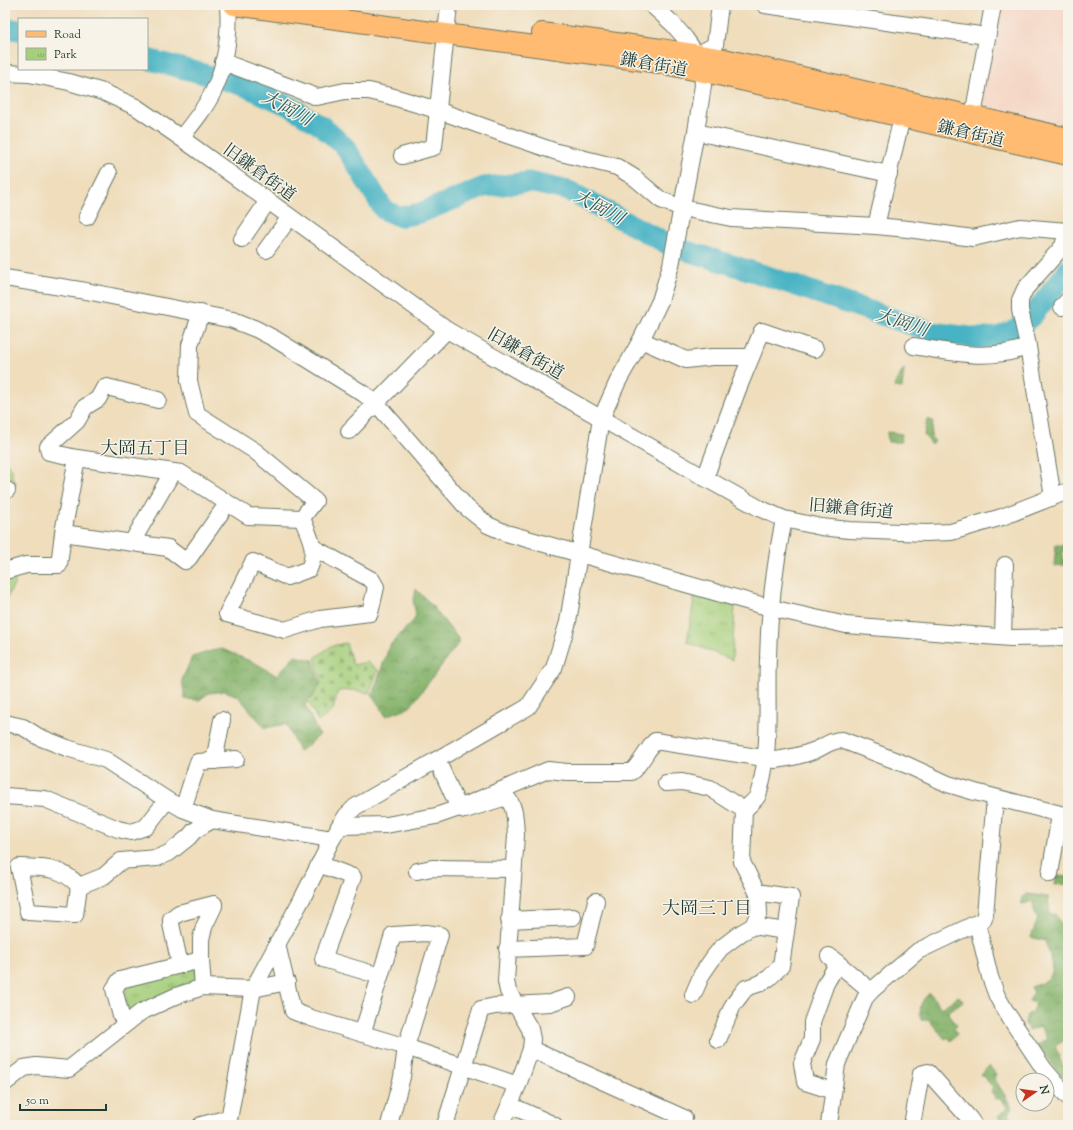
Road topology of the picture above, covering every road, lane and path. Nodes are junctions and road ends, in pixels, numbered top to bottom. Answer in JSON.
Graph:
{"nodes":[{"id":1,"x":228,"y":5,"type":"edge"},
{"id":2,"x":234,"y":5,"type":"edge"},
{"id":3,"x":333,"y":5,"type":"edge"},
{"id":4,"x":652,"y":5,"type":"edge"},
{"id":5,"x":720,"y":5,"type":"edge"},
{"id":6,"x":765,"y":5,"type":"edge"},
{"id":7,"x":993,"y":5,"type":"edge"},
{"id":8,"x":448,"y":20,"type":"edge"},
{"id":9,"x":987,"y":36,"type":"junction"},
{"id":10,"x":223,"y":64,"type":"junction"},
{"id":11,"x":699,"y":64,"type":"junction"},
{"id":12,"x":5,"y":73,"type":"edge"},
{"id":13,"x":437,"y":110,"type":"junction"},
{"id":14,"x":973,"y":116,"type":"junction"},
{"id":15,"x":902,"y":118,"type":"junction"},
{"id":16,"x":696,"y":132,"type":"junction"},
{"id":17,"x":181,"y":138,"type":"junction"},
{"id":18,"x":1068,"y":138,"type":"edge"},
{"id":19,"x":1068,"y":155,"type":"edge"},
{"id":20,"x":402,"y":156,"type":"dead end"},
{"id":21,"x":109,"y":173,"type":"dead end"},
{"id":22,"x":889,"y":174,"type":"junction"},
{"id":23,"x":268,"y":201,"type":"junction"},
{"id":24,"x":682,"y":208,"type":"junction"},
{"id":25,"x":87,"y":217,"type":"dead end"},
{"id":26,"x":290,"y":217,"type":"junction"},
{"id":27,"x":876,"y":226,"type":"junction"},
{"id":28,"x":1068,"y":230,"type":"edge"},
{"id":29,"x":242,"y":239,"type":"dead end"},
{"id":30,"x":266,"y":250,"type":"dead end"},
{"id":31,"x":5,"y":278,"type":"edge"},
{"id":32,"x":201,"y":313,"type":"junction"},
{"id":33,"x":448,"y":330,"type":"junction"},
{"id":34,"x":641,"y":340,"type":"junction"},
{"id":35,"x":1028,"y":344,"type":"junction"},
{"id":36,"x":914,"y":346,"type":"dead end"},
{"id":37,"x":815,"y":349,"type":"dead end"},
{"id":38,"x":751,"y":357,"type":"junction"},
{"id":39,"x":158,"y":400,"type":"dead end"},
{"id":40,"x":376,"y":403,"type":"junction"},
{"id":41,"x":601,"y":419,"type":"junction"},
{"id":42,"x":349,"y":430,"type":"dead end"},
{"id":43,"x":78,"y":458,"type":"junction"},
{"id":44,"x":172,"y":473,"type":"junction"},
{"id":45,"x":704,"y":478,"type":"junction"},
{"id":46,"x":1068,"y":491,"type":"edge"},
{"id":47,"x":1053,"y":497,"type":"junction"},
{"id":48,"x":227,"y":504,"type":"junction"},
{"id":49,"x":302,"y":518,"type":"junction"},
{"id":50,"x":784,"y":519,"type":"junction"},
{"id":51,"x":63,"y":533,"type":"junction"},
{"id":52,"x":132,"y":542,"type":"junction"},
{"id":53,"x":314,"y":548,"type":"junction"},
{"id":54,"x":579,"y":554,"type":"junction"},
{"id":55,"x":1005,"y":565,"type":"dead end"},
{"id":56,"x":5,"y":571,"type":"edge"},
{"id":57,"x":771,"y":608,"type":"junction"},
{"id":58,"x":1004,"y":637,"type":"junction"},
{"id":59,"x":1068,"y":638,"type":"edge"},
{"id":60,"x":222,"y":720,"type":"dead end"},
{"id":61,"x":5,"y":723,"type":"edge"},
{"id":62,"x":236,"y":759,"type":"dead end"},
{"id":63,"x":766,"y":759,"type":"junction"},
{"id":64,"x":437,"y":760,"type":"junction"},
{"id":65,"x":214,"y":761,"type":"junction"},
{"id":66,"x":666,"y":783,"type":"dead end"},
{"id":67,"x":5,"y":796,"type":"edge"},
{"id":68,"x":995,"y":798,"type":"junction"},
{"id":69,"x":167,"y":800,"type":"junction"},
{"id":70,"x":459,"y":808,"type":"junction"},
{"id":71,"x":184,"y":809,"type":"junction"},
{"id":72,"x":744,"y":810,"type":"junction"},
{"id":73,"x":1064,"y":816,"type":"edge"},
{"id":74,"x":212,"y":820,"type":"junction"},
{"id":75,"x":335,"y":833,"type":"junction"},
{"id":76,"x":319,"y":864,"type":"junction"},
{"id":77,"x":513,"y":869,"type":"junction"},
{"id":78,"x":416,"y":871,"type":"dead end"},
{"id":79,"x":1050,"y":874,"type":"dead end"},
{"id":80,"x":79,"y":886,"type":"dead end"},
{"id":81,"x":758,"y":894,"type":"junction"},
{"id":82,"x":596,"y":901,"type":"dead end"},
{"id":83,"x":573,"y":917,"type":"dead end"},
{"id":84,"x":509,"y":920,"type":"junction"},
{"id":85,"x":977,"y":923,"type":"junction"},
{"id":86,"x":753,"y":926,"type":"junction"},
{"id":87,"x":786,"y":931,"type":"junction"},
{"id":88,"x":277,"y":944,"type":"junction"},
{"id":89,"x":507,"y":949,"type":"junction"},
{"id":90,"x":201,"y":960,"type":"junction"},
{"id":91,"x":180,"y":965,"type":"junction"},
{"id":92,"x":380,"y":976,"type":"junction"},
{"id":93,"x":287,"y":982,"type":"junction"},
{"id":94,"x":203,"y":987,"type":"junction"},
{"id":95,"x":253,"y":989,"type":"junction"},
{"id":96,"x":871,"y":991,"type":"junction"},
{"id":97,"x":692,"y":995,"type":"dead end"},
{"id":98,"x":568,"y":997,"type":"dead end"},
{"id":99,"x":516,"y":1005,"type":"junction"},
{"id":100,"x":127,"y":1023,"type":"junction"},
{"id":101,"x":362,"y":1034,"type":"junction"},
{"id":102,"x":718,"y":1040,"type":"dead end"},
{"id":103,"x":406,"y":1047,"type":"junction"},
{"id":104,"x":530,"y":1048,"type":"junction"},
{"id":105,"x":464,"y":1067,"type":"junction"},
{"id":106,"x":5,"y":1083,"type":"edge"},
{"id":107,"x":518,"y":1085,"type":"junction"},
{"id":108,"x":833,"y":1091,"type":"junction"},
{"id":109,"x":1068,"y":1097,"type":"edge"},
{"id":110,"x":510,"y":1105,"type":"junction"},
{"id":111,"x":229,"y":1121,"type":"edge"},
{"id":112,"x":201,"y":1125,"type":"edge"},
{"id":113,"x":389,"y":1125,"type":"edge"},
{"id":114,"x":445,"y":1125,"type":"edge"},
{"id":115,"x":501,"y":1125,"type":"edge"},
{"id":116,"x":554,"y":1125,"type":"edge"},
{"id":117,"x":681,"y":1125,"type":"edge"},
{"id":118,"x":829,"y":1125,"type":"edge"},
{"id":119,"x":912,"y":1125,"type":"edge"},
{"id":120,"x":974,"y":1125,"type":"edge"}],
"edges":[{"from":1,"to":10,"type":"street"},
{"from":2,"to":8,"type":"main road","name":"鎌倉街道"},
{"from":3,"to":8,"type":"main road","name":"鎌倉街道"},
{"from":4,"to":11,"type":"street"},
{"from":5,"to":11,"type":"street"},
{"from":6,"to":9,"type":"street"},
{"from":7,"to":9,"type":"street"},
{"from":8,"to":11,"type":"main road","name":"鎌倉街道"},
{"from":8,"to":13,"type":"street"},
{"from":9,"to":14,"type":"street"},
{"from":10,"to":13,"type":"street"},
{"from":10,"to":17,"type":"street"},
{"from":11,"to":14,"type":"main road","name":"鎌倉街道"},
{"from":11,"to":15,"type":"main road","name":"鎌倉街道"},
{"from":11,"to":16,"type":"street"},
{"from":12,"to":17,"type":"street","name":"旧鎌倉街道"},
{"from":13,"to":20,"type":"street"},
{"from":13,"to":24,"type":"street"},
{"from":14,"to":18,"type":"main road","name":"鎌倉街道"},
{"from":15,"to":19,"type":"main road","name":"鎌倉街道"},
{"from":15,"to":22,"type":"street"},
{"from":16,"to":22,"type":"street"},
{"from":16,"to":24,"type":"street"},
{"from":17,"to":23,"type":"street","name":"旧鎌倉街道"},
{"from":21,"to":25,"type":"street"},
{"from":22,"to":27,"type":"street"},
{"from":23,"to":26,"type":"street","name":"旧鎌倉街道"},
{"from":23,"to":29,"type":"street"},
{"from":24,"to":27,"type":"street"},
{"from":24,"to":34,"type":"street"},
{"from":26,"to":30,"type":"street"},
{"from":26,"to":33,"type":"street","name":"旧鎌倉街道"},
{"from":27,"to":28,"type":"street"},
{"from":28,"to":35,"type":"street"},
{"from":31,"to":32,"type":"street"},
{"from":32,"to":40,"type":"street"},
{"from":32,"to":49,"type":"street"},
{"from":33,"to":40,"type":"street"},
{"from":33,"to":41,"type":"street","name":"旧鎌倉街道"},
{"from":34,"to":38,"type":"street"},
{"from":34,"to":41,"type":"street"},
{"from":35,"to":36,"type":"street"},
{"from":35,"to":47,"type":"street"},
{"from":37,"to":38,"type":"street"},
{"from":38,"to":45,"type":"street"},
{"from":39,"to":43,"type":"street"},
{"from":40,"to":42,"type":"street"},
{"from":40,"to":54,"type":"street"},
{"from":41,"to":45,"type":"street","name":"旧鎌倉街道"},
{"from":41,"to":54,"type":"street"},
{"from":43,"to":44,"type":"street"},
{"from":43,"to":51,"type":"street"},
{"from":44,"to":48,"type":"street"},
{"from":44,"to":52,"type":"street"},
{"from":45,"to":50,"type":"street","name":"旧鎌倉街道"},
{"from":46,"to":47,"type":"street","name":"旧鎌倉街道"},
{"from":47,"to":50,"type":"street","name":"旧鎌倉街道"},
{"from":48,"to":49,"type":"street"},
{"from":48,"to":52,"type":"street"},
{"from":49,"to":53,"type":"street"},
{"from":50,"to":57,"type":"street"},
{"from":51,"to":52,"type":"street"},
{"from":51,"to":56,"type":"street"},
{"from":53,"to":53,"type":"street"},
{"from":54,"to":57,"type":"street"},
{"from":54,"to":64,"type":"street"},
{"from":55,"to":58,"type":"street"},
{"from":57,"to":58,"type":"street"},
{"from":57,"to":63,"type":"street"},
{"from":58,"to":59,"type":"street"},
{"from":60,"to":65,"type":"street"},
{"from":61,"to":69,"type":"street"},
{"from":62,"to":65,"type":"street"},
{"from":63,"to":68,"type":"street"},
{"from":63,"to":70,"type":"street"},
{"from":63,"to":72,"type":"street"},
{"from":64,"to":70,"type":"street"},
{"from":64,"to":75,"type":"street"},
{"from":65,"to":71,"type":"street"},
{"from":66,"to":72,"type":"street"},
{"from":67,"to":69,"type":"street"},
{"from":68,"to":73,"type":"street"},
{"from":68,"to":85,"type":"street"},
{"from":69,"to":71,"type":"street"},
{"from":70,"to":75,"type":"street"},
{"from":70,"to":77,"type":"street"},
{"from":71,"to":74,"type":"street"},
{"from":72,"to":81,"type":"street"},
{"from":73,"to":79,"type":"street"},
{"from":74,"to":75,"type":"street"},
{"from":74,"to":80,"type":"street"},
{"from":75,"to":76,"type":"street"},
{"from":76,"to":88,"type":"street"},
{"from":76,"to":92,"type":"street"},
{"from":77,"to":78,"type":"street"},
{"from":77,"to":84,"type":"street"},
{"from":81,"to":86,"type":"street"},
{"from":81,"to":87,"type":"street"},
{"from":82,"to":89,"type":"street"},
{"from":83,"to":84,"type":"street"},
{"from":84,"to":89,"type":"street"},
{"from":85,"to":96,"type":"street"},
{"from":85,"to":109,"type":"street"},
{"from":86,"to":87,"type":"street"},
{"from":86,"to":97,"type":"street"},
{"from":87,"to":102,"type":"street"},
{"from":88,"to":93,"type":"street"},
{"from":88,"to":95,"type":"street"},
{"from":89,"to":99,"type":"street"},
{"from":90,"to":91,"type":"street"},
{"from":90,"to":91,"type":"street"},
{"from":90,"to":94,"type":"street"},
{"from":91,"to":100,"type":"street"},
{"from":92,"to":101,"type":"street"},
{"from":92,"to":103,"type":"street"},
{"from":93,"to":95,"type":"street"},
{"from":93,"to":101,"type":"street"},
{"from":94,"to":95,"type":"street"},
{"from":94,"to":100,"type":"street"},
{"from":95,"to":111,"type":"street"},
{"from":96,"to":108,"type":"street"},
{"from":96,"to":108,"type":"street"},
{"from":98,"to":99,"type":"street"},
{"from":99,"to":104,"type":"street"},
{"from":99,"to":105,"type":"street"},
{"from":100,"to":106,"type":"street"},
{"from":101,"to":103,"type":"street"},
{"from":103,"to":105,"type":"street"},
{"from":103,"to":113,"type":"street"},
{"from":104,"to":107,"type":"street"},
{"from":104,"to":117,"type":"street"},
{"from":105,"to":107,"type":"street"},
{"from":105,"to":114,"type":"street"},
{"from":107,"to":110,"type":"street"},
{"from":108,"to":118,"type":"street"},
{"from":110,"to":115,"type":"street"},
{"from":110,"to":116,"type":"street"},
{"from":111,"to":112,"type":"street"},
{"from":119,"to":120,"type":"street"}]}
